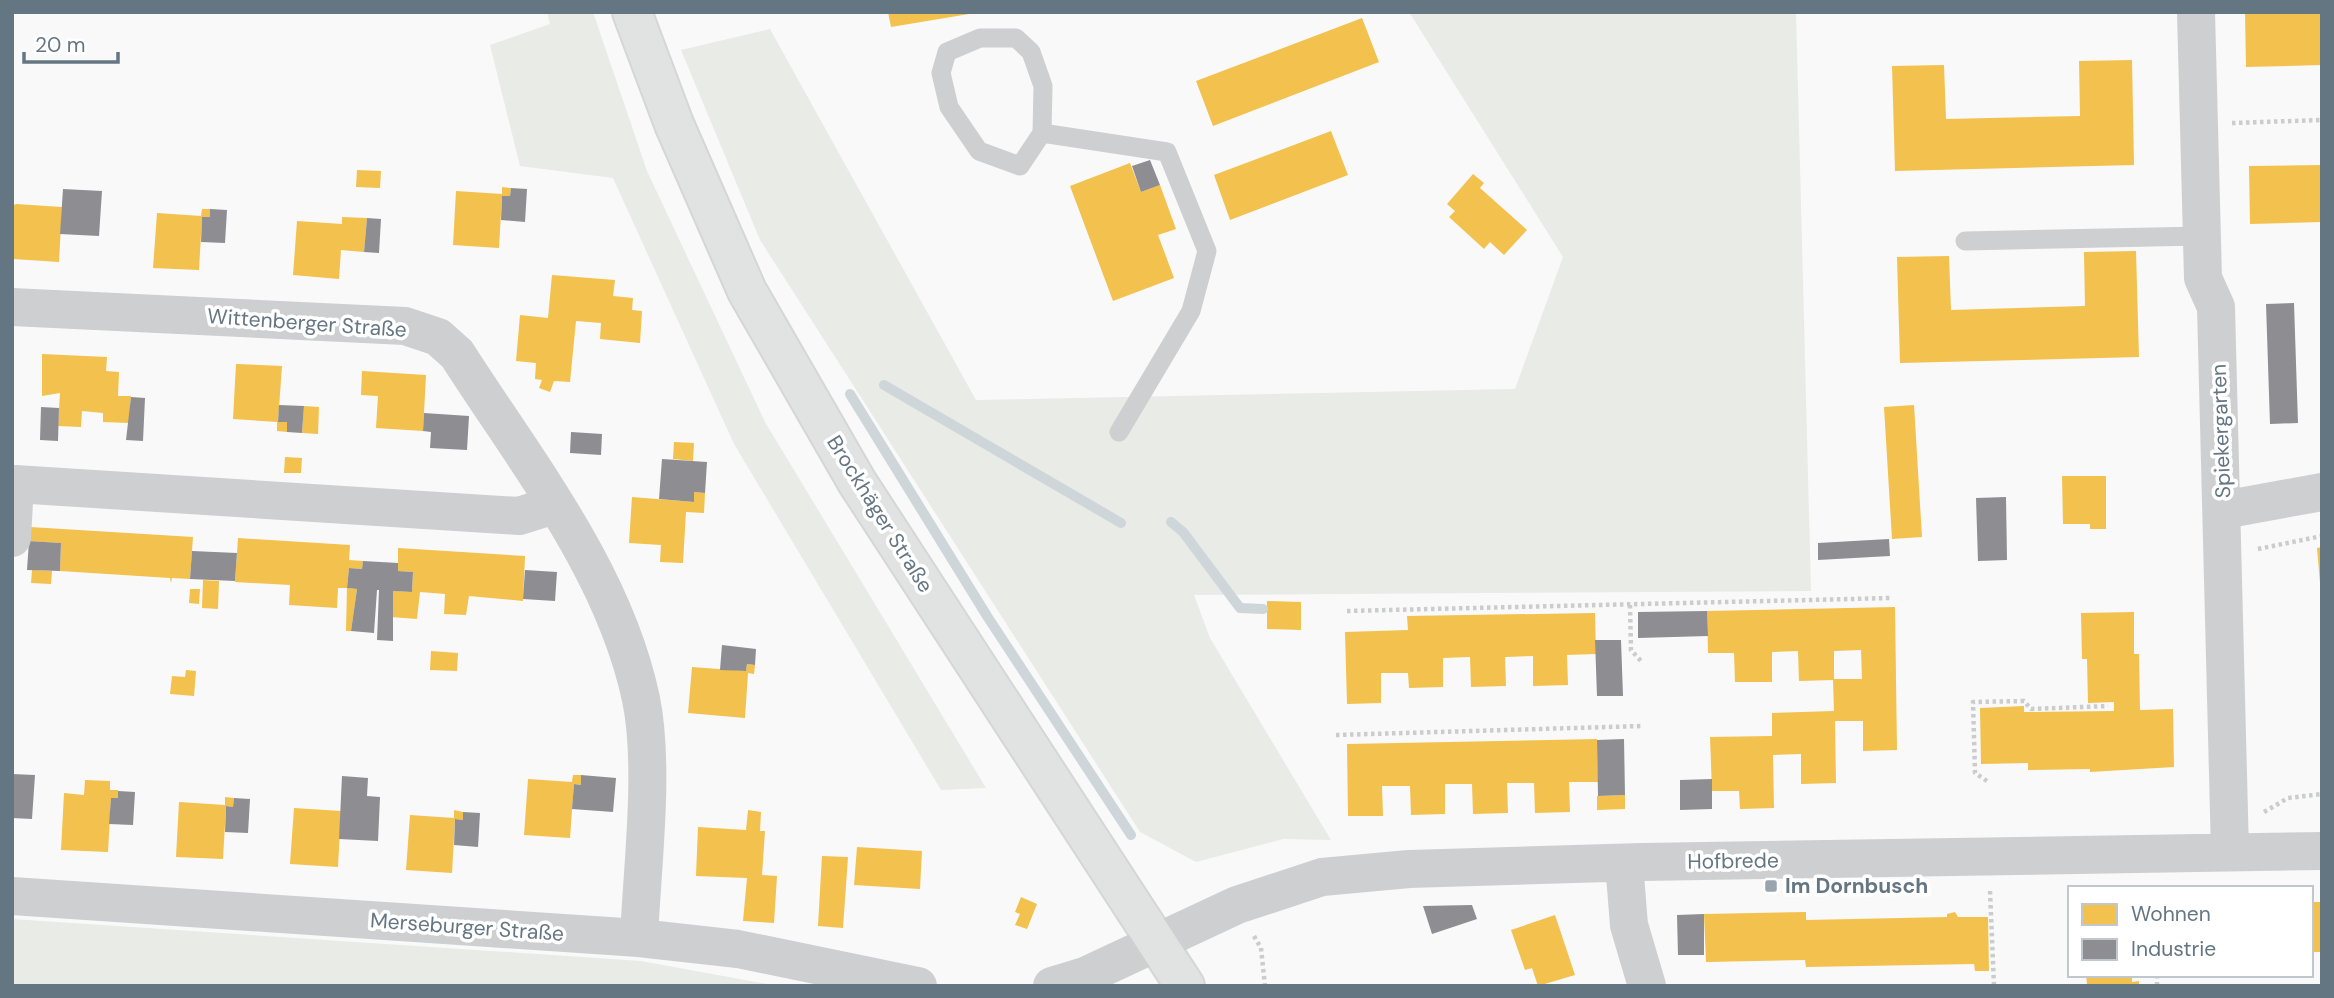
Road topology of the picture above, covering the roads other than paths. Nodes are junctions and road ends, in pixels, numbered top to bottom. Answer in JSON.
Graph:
{"nodes":[{"id":1,"x":632,"y":12,"type":"edge"},
{"id":2,"x":2196,"y":12,"type":"edge"},
{"id":3,"x":1042,"y":133,"type":"junction"},
{"id":4,"x":2201,"y":236,"type":"junction"},
{"id":5,"x":1965,"y":241,"type":"dead end"},
{"id":6,"x":12,"y":307,"type":"edge"},
{"id":7,"x":1119,"y":432,"type":"dead end"},
{"id":8,"x":2322,"y":492,"type":"edge"},
{"id":9,"x":554,"y":505,"type":"junction"},
{"id":10,"x":2223,"y":510,"type":"junction"},
{"id":11,"x":12,"y":537,"type":"edge"},
{"id":12,"x":2322,"y":851,"type":"edge"},
{"id":13,"x":2230,"y":852,"type":"junction"},
{"id":14,"x":1624,"y":863,"type":"junction"},
{"id":15,"x":12,"y":896,"type":"edge"},
{"id":16,"x":639,"y":938,"type":"junction"},
{"id":17,"x":1157,"y":941,"type":"junction"},
{"id":18,"x":918,"y":986,"type":"edge"},
{"id":19,"x":1052,"y":986,"type":"edge"},
{"id":20,"x":1185,"y":986,"type":"edge"},
{"id":21,"x":1647,"y":986,"type":"edge"}],
"edges":[{"from":1,"to":17,"type":"main road","name":"Brockhäger Straße"},
{"from":2,"to":4,"type":"street","name":"Spiekergarten"},
{"from":3,"to":3,"type":"lane"},
{"from":3,"to":7,"type":"lane"},
{"from":4,"to":5,"type":"lane"},
{"from":4,"to":10,"type":"street","name":"Spiekergarten"},
{"from":6,"to":9,"type":"street","name":"Wittenberger Straße"},
{"from":8,"to":10,"type":"street"},
{"from":9,"to":11,"type":"street"},
{"from":9,"to":16,"type":"street","name":"Wittenberger Straße"},
{"from":10,"to":13,"type":"street","name":"Spiekergarten"},
{"from":12,"to":13,"type":"street","name":"Hofbrede"},
{"from":13,"to":14,"type":"street","name":"Hofbrede"},
{"from":14,"to":17,"type":"street","name":"Hofbrede"},
{"from":14,"to":21,"type":"street"},
{"from":15,"to":16,"type":"street","name":"Merseburger Straße"},
{"from":16,"to":18,"type":"street","name":"Merseburger Straße"},
{"from":17,"to":19,"type":"street"},
{"from":17,"to":20,"type":"main road","name":"Brockhäger Straße"}]}
